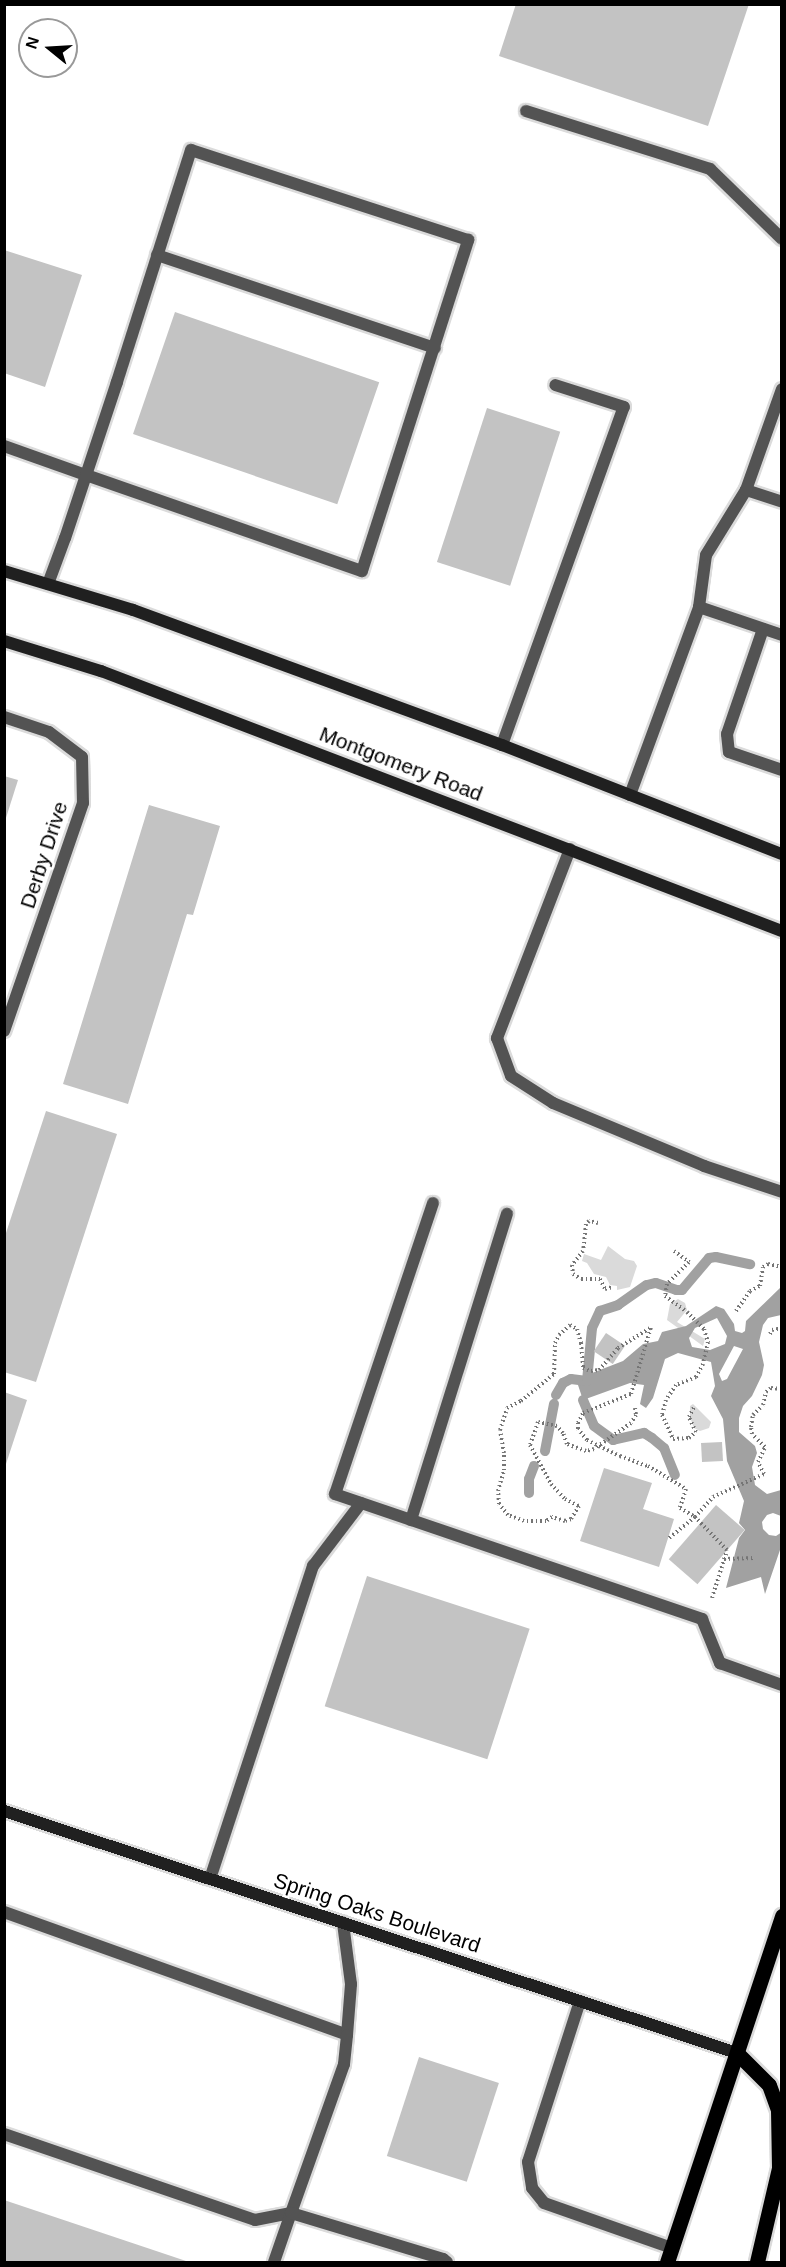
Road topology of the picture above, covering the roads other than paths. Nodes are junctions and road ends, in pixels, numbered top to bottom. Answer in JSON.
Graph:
{"nodes":[{"id":1,"x":526,"y":111,"type":"dead end"},
{"id":2,"x":782,"y":239,"type":"edge"},
{"id":3,"x":157,"y":255,"type":"junction"},
{"id":4,"x":435,"y":348,"type":"junction"},
{"id":5,"x":555,"y":385,"type":"dead end"},
{"id":6,"x":782,"y":389,"type":"edge"},
{"id":7,"x":4,"y":446,"type":"edge"},
{"id":8,"x":86,"y":475,"type":"junction"},
{"id":9,"x":746,"y":490,"type":"junction"},
{"id":10,"x":782,"y":502,"type":"edge"},
{"id":11,"x":4,"y":571,"type":"edge"},
{"id":12,"x":48,"y":584,"type":"junction"},
{"id":13,"x":699,"y":607,"type":"junction"},
{"id":14,"x":763,"y":628,"type":"junction"},
{"id":15,"x":782,"y":635,"type":"edge"},
{"id":16,"x":4,"y":641,"type":"edge"},
{"id":17,"x":4,"y":717,"type":"edge"},
{"id":18,"x":502,"y":745,"type":"junction"},
{"id":19,"x":782,"y":770,"type":"edge"},
{"id":20,"x":630,"y":795,"type":"junction"},
{"id":21,"x":570,"y":849,"type":"junction"},
{"id":22,"x":782,"y":854,"type":"edge"},
{"id":23,"x":782,"y":931,"type":"edge"},
{"id":24,"x":4,"y":1031,"type":"edge"},
{"id":25,"x":782,"y":1192,"type":"edge"},
{"id":26,"x":433,"y":1203,"type":"dead end"},
{"id":27,"x":507,"y":1214,"type":"dead end"},
{"id":28,"x":361,"y":1503,"type":"junction"},
{"id":29,"x":411,"y":1520,"type":"junction"},
{"id":30,"x":782,"y":1685,"type":"edge"},
{"id":31,"x":4,"y":1811,"type":"edge"},
{"id":32,"x":210,"y":1879,"type":"junction"},
{"id":33,"x":4,"y":1912,"type":"edge"},
{"id":34,"x":782,"y":1916,"type":"edge"},
{"id":35,"x":343,"y":1923,"type":"junction"},
{"id":36,"x":580,"y":2001,"type":"junction"},
{"id":37,"x":347,"y":2036,"type":"junction"},
{"id":38,"x":737,"y":2053,"type":"junction"},
{"id":39,"x":4,"y":2134,"type":"edge"},
{"id":40,"x":291,"y":2213,"type":"junction"},
{"id":41,"x":670,"y":2255,"type":"edge"},
{"id":42,"x":274,"y":2262,"type":"edge"},
{"id":43,"x":447,"y":2262,"type":"edge"},
{"id":44,"x":757,"y":2262,"type":"edge"}],
"edges":[{"from":1,"to":2,"type":"lane"},
{"from":3,"to":4,"type":"lane"},
{"from":3,"to":4,"type":"lane"},
{"from":3,"to":8,"type":"lane"},
{"from":4,"to":8,"type":"lane"},
{"from":5,"to":18,"type":"lane"},
{"from":6,"to":9,"type":"lane"},
{"from":7,"to":8,"type":"lane"},
{"from":8,"to":12,"type":"lane"},
{"from":9,"to":10,"type":"lane"},
{"from":9,"to":13,"type":"lane"},
{"from":11,"to":12,"type":"main road"},
{"from":12,"to":18,"type":"main road"},
{"from":13,"to":14,"type":"lane"},
{"from":13,"to":20,"type":"lane"},
{"from":14,"to":15,"type":"lane"},
{"from":14,"to":19,"type":"lane"},
{"from":16,"to":21,"type":"main road","name":"Montgomery Road"},
{"from":17,"to":24,"type":"lane","name":"Derby Drive"},
{"from":18,"to":20,"type":"main road"},
{"from":20,"to":22,"type":"main road"},
{"from":21,"to":23,"type":"main road","name":"Montgomery Road"},
{"from":21,"to":25,"type":"lane"},
{"from":26,"to":28,"type":"lane"},
{"from":27,"to":29,"type":"lane"},
{"from":28,"to":29,"type":"lane"},
{"from":28,"to":32,"type":"lane"},
{"from":29,"to":30,"type":"lane"},
{"from":31,"to":32,"type":"main road","name":"Spring Oaks Boulevard"},
{"from":32,"to":35,"type":"main road","name":"Spring Oaks Boulevard"},
{"from":33,"to":37,"type":"lane"},
{"from":34,"to":38,"type":"main road"},
{"from":35,"to":36,"type":"main road","name":"Spring Oaks Boulevard"},
{"from":35,"to":37,"type":"lane"},
{"from":36,"to":38,"type":"main road","name":"Spring Oaks Boulevard"},
{"from":36,"to":41,"type":"lane"},
{"from":37,"to":40,"type":"lane"},
{"from":38,"to":41,"type":"main road"},
{"from":38,"to":44,"type":"main road"},
{"from":39,"to":40,"type":"lane"},
{"from":40,"to":42,"type":"lane"},
{"from":40,"to":43,"type":"lane"}]}
